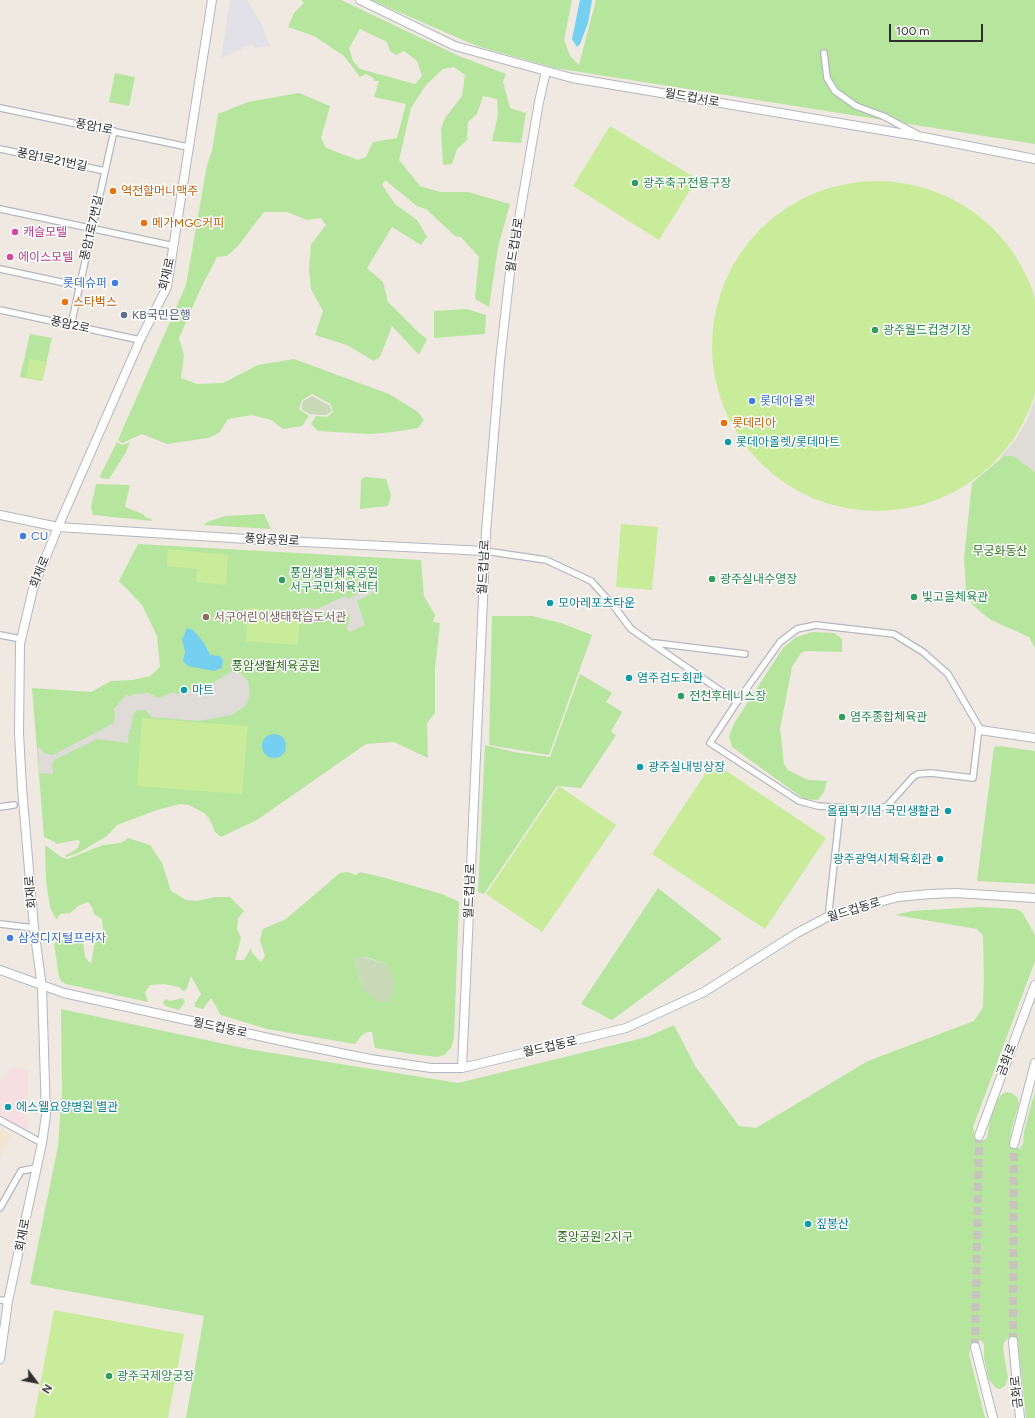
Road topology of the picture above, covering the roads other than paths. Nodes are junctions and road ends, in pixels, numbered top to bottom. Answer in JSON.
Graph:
{"nodes":[{"id":1,"x":212,"y":0,"type":"edge"},
{"id":2,"x":360,"y":0,"type":"edge"},
{"id":3,"x":824,"y":54,"type":"dead end"},
{"id":4,"x":546,"y":71,"type":"junction"},
{"id":5,"x":0,"y":108,"type":"edge"},
{"id":6,"x":114,"y":131,"type":"junction"},
{"id":7,"x":923,"y":137,"type":"junction"},
{"id":8,"x":188,"y":147,"type":"junction"},
{"id":9,"x":0,"y":149,"type":"edge"},
{"id":10,"x":1035,"y":159,"type":"edge"},
{"id":11,"x":105,"y":171,"type":"junction"},
{"id":12,"x":0,"y":209,"type":"edge"},
{"id":13,"x":92,"y":228,"type":"junction"},
{"id":14,"x":174,"y":246,"type":"junction"},
{"id":15,"x":0,"y":269,"type":"edge"},
{"id":16,"x":79,"y":286,"type":"junction"},
{"id":17,"x":0,"y":310,"type":"edge"},
{"id":18,"x":71,"y":325,"type":"junction"},
{"id":19,"x":140,"y":340,"type":"junction"},
{"id":20,"x":0,"y":515,"type":"edge"},
{"id":21,"x":58,"y":527,"type":"junction"},
{"id":22,"x":485,"y":551,"type":"junction"},
{"id":23,"x":0,"y":635,"type":"edge"},
{"id":24,"x":21,"y":639,"type":"junction"},
{"id":25,"x":653,"y":643,"type":"junction"},
{"id":26,"x":745,"y":654,"type":"dead end"},
{"id":27,"x":737,"y":702,"type":"junction"},
{"id":28,"x":980,"y":730,"type":"junction"},
{"id":29,"x":1035,"y":738,"type":"edge"},
{"id":30,"x":14,"y":805,"type":"dead end"},
{"id":31,"x":0,"y":807,"type":"edge"},
{"id":32,"x":840,"y":808,"type":"junction"},
{"id":33,"x":1035,"y":898,"type":"edge"},
{"id":34,"x":831,"y":915,"type":"junction"},
{"id":35,"x":0,"y":924,"type":"edge"},
{"id":36,"x":34,"y":928,"type":"junction"},
{"id":37,"x":0,"y":970,"type":"edge"},
{"id":38,"x":1035,"y":985,"type":"edge"},
{"id":39,"x":42,"y":986,"type":"junction"},
{"id":40,"x":1035,"y":1063,"type":"edge"},
{"id":41,"x":462,"y":1068,"type":"junction"},
{"id":42,"x":0,"y":1120,"type":"edge"},
{"id":43,"x":978,"y":1136,"type":"tunnel mouth"},
{"id":44,"x":42,"y":1143,"type":"junction"},
{"id":45,"x":1014,"y":1144,"type":"tunnel mouth"},
{"id":46,"x":36,"y":1168,"type":"junction"},
{"id":47,"x":0,"y":1208,"type":"edge"},
{"id":48,"x":4,"y":1300,"type":"edge"},
{"id":49,"x":1013,"y":1341,"type":"tunnel mouth"},
{"id":50,"x":975,"y":1347,"type":"tunnel mouth"},
{"id":51,"x":0,"y":1359,"type":"edge"},
{"id":52,"x":993,"y":1418,"type":"edge"},
{"id":53,"x":1020,"y":1418,"type":"edge"}],
"edges":[{"from":1,"to":8,"type":"street","name":"회재로"},
{"from":2,"to":4,"type":"street","name":"월드컵서로"},
{"from":3,"to":7,"type":"street"},
{"from":4,"to":7,"type":"street","name":"월드컵서로"},
{"from":4,"to":22,"type":"street","name":"월드컵남로"},
{"from":5,"to":6,"type":"street","name":"풍암1로"},
{"from":6,"to":8,"type":"street","name":"풍암1로"},
{"from":6,"to":11,"type":"street","name":"풍암1로7번길"},
{"from":7,"to":10,"type":"street","name":"월드컵서로"},
{"from":8,"to":14,"type":"street","name":"회재로"},
{"from":9,"to":11,"type":"street","name":"풍암1로21번길"},
{"from":11,"to":13,"type":"street","name":"풍암1로7번길"},
{"from":12,"to":13,"type":"street"},
{"from":13,"to":14,"type":"street"},
{"from":13,"to":16,"type":"street","name":"풍암1로7번길"},
{"from":14,"to":19,"type":"street","name":"회재로"},
{"from":15,"to":16,"type":"street"},
{"from":16,"to":18,"type":"street","name":"풍암1로7번길"},
{"from":17,"to":18,"type":"street","name":"풍암2로"},
{"from":18,"to":19,"type":"street","name":"풍암2로"},
{"from":19,"to":21,"type":"street","name":"회재로"},
{"from":20,"to":21,"type":"street","name":"풍암공원로"},
{"from":21,"to":22,"type":"street","name":"풍암공원로"},
{"from":21,"to":24,"type":"street","name":"회재로"},
{"from":22,"to":25,"type":"street"},
{"from":22,"to":41,"type":"street","name":"월드컵남로"},
{"from":23,"to":24,"type":"street"},
{"from":24,"to":36,"type":"street","name":"회재로"},
{"from":25,"to":26,"type":"street"},
{"from":25,"to":27,"type":"street"},
{"from":27,"to":28,"type":"street"},
{"from":27,"to":32,"type":"street"},
{"from":28,"to":29,"type":"street"},
{"from":28,"to":32,"type":"street"},
{"from":30,"to":31,"type":"street"},
{"from":32,"to":34,"type":"street"},
{"from":33,"to":34,"type":"street","name":"월드컵동로"},
{"from":34,"to":41,"type":"street","name":"월드컵동로"},
{"from":35,"to":36,"type":"street"},
{"from":36,"to":39,"type":"street","name":"회재로"},
{"from":37,"to":39,"type":"street","name":"월드컵동로"},
{"from":38,"to":43,"type":"street","name":"금화로"},
{"from":39,"to":41,"type":"street","name":"월드컵동로"},
{"from":39,"to":44,"type":"street","name":"회재로"},
{"from":40,"to":45,"type":"street"},
{"from":42,"to":44,"type":"street"},
{"from":44,"to":46,"type":"street","name":"회재로"},
{"from":46,"to":47,"type":"street"},
{"from":46,"to":48,"type":"street","name":"회재로"},
{"from":48,"to":51,"type":"street","name":"회재로"},
{"from":49,"to":53,"type":"street","name":"금화로"},
{"from":50,"to":52,"type":"street"}]}
